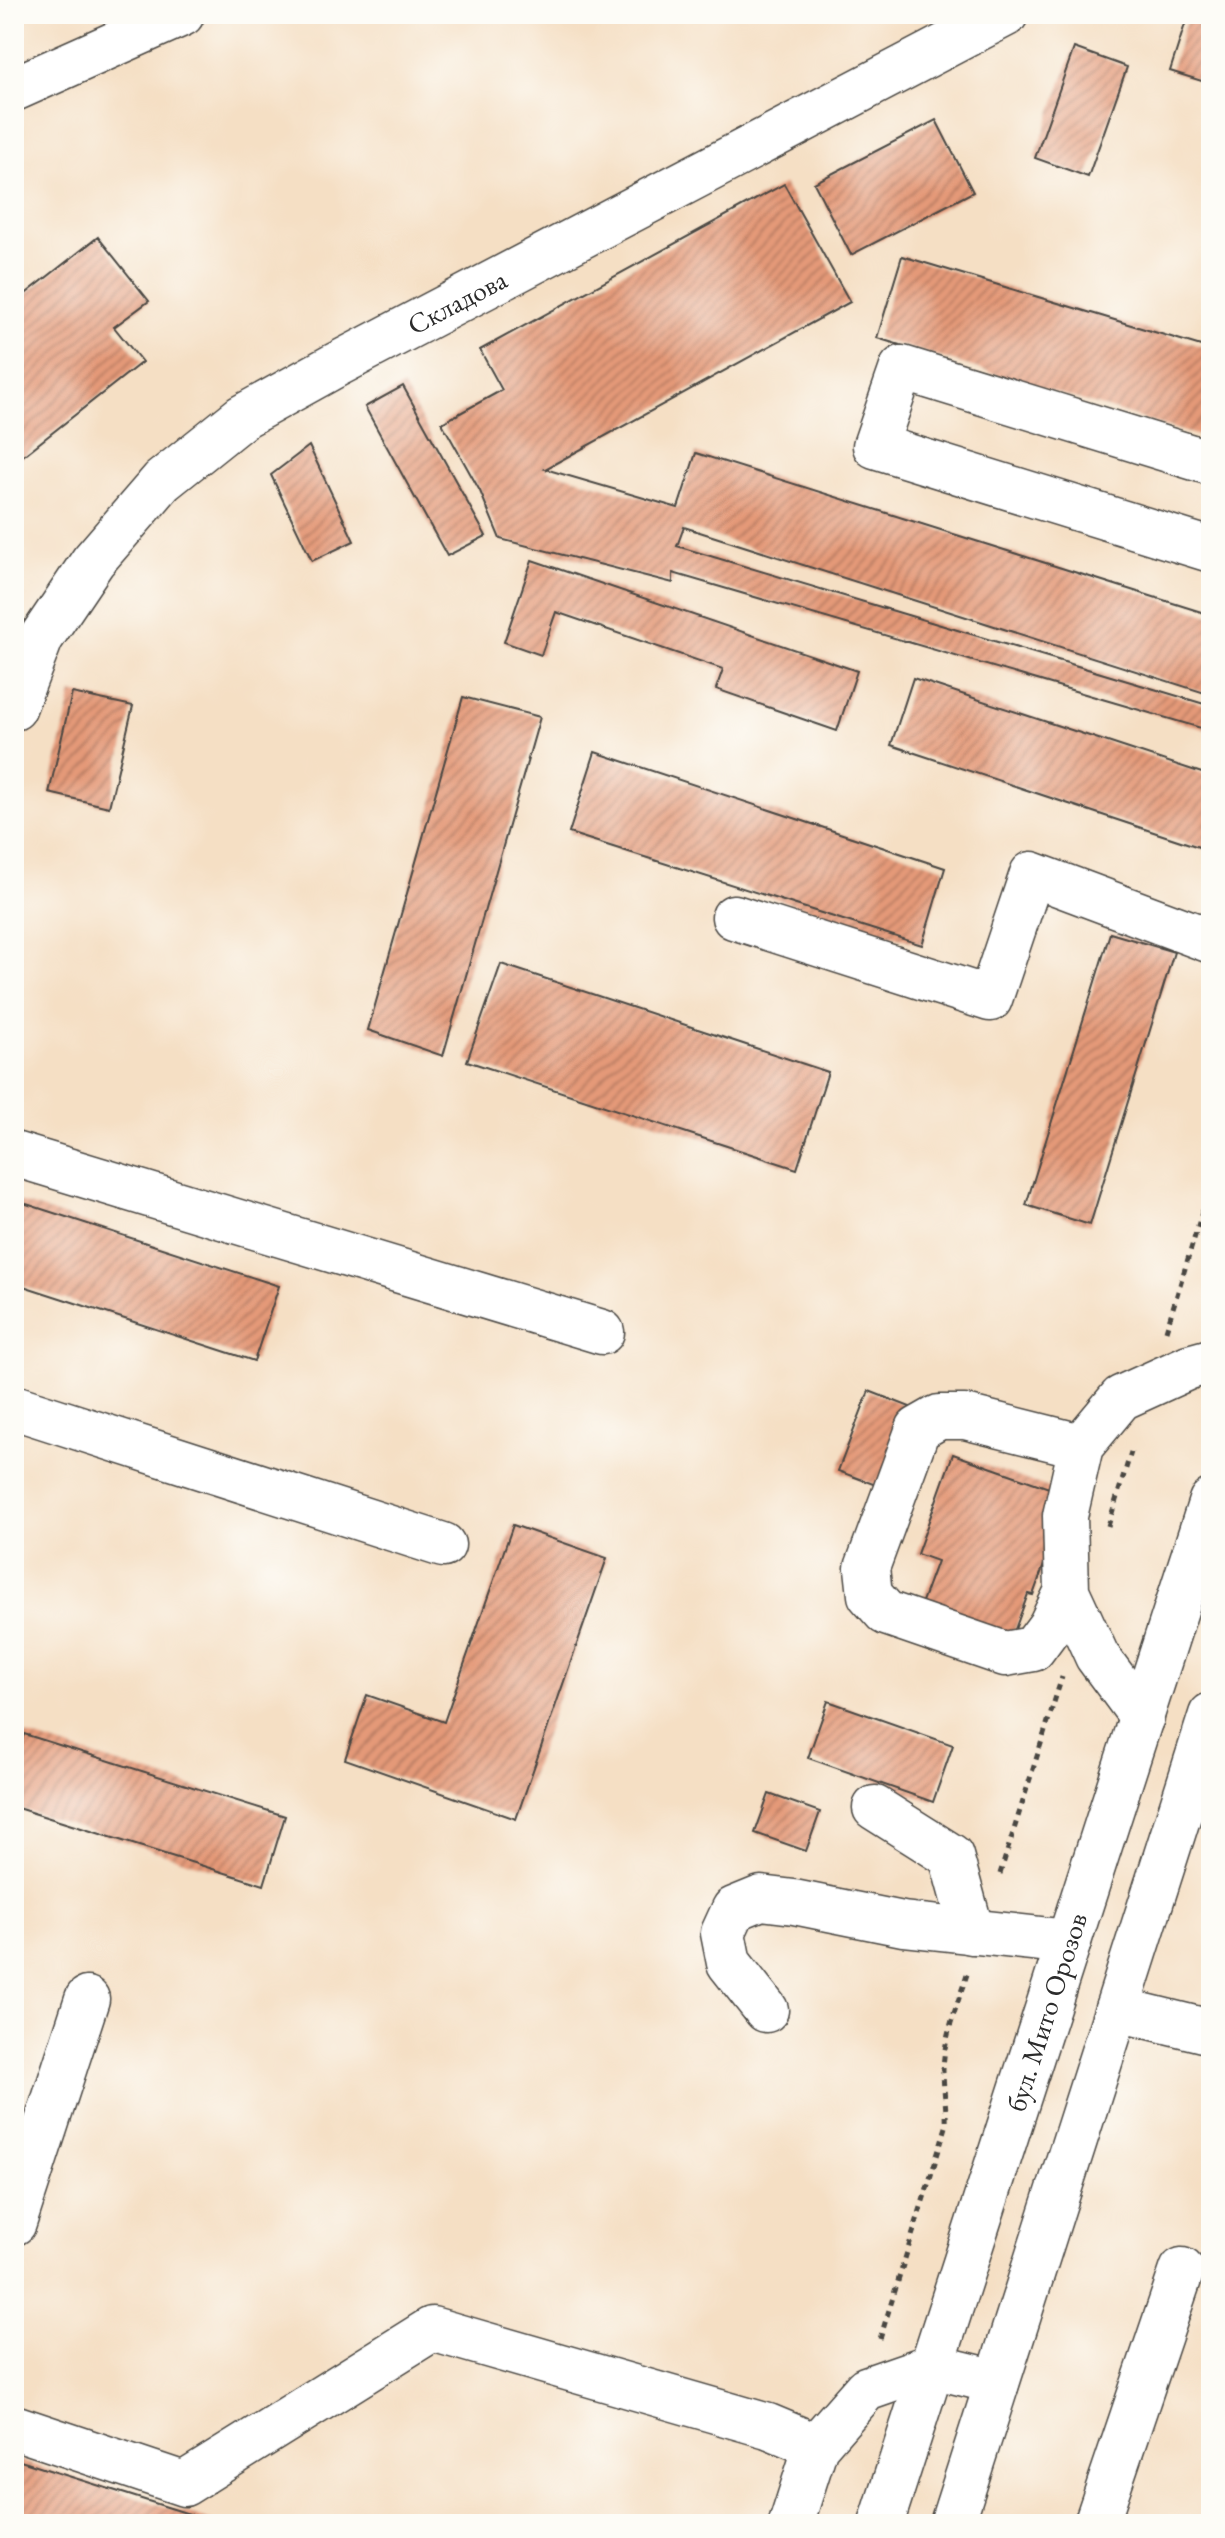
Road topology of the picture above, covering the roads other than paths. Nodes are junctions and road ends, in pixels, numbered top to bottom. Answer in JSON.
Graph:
{"nodes":[{"id":1,"x":182,"y":14,"type":"edge"},
{"id":2,"x":981,"y":20,"type":"edge"},
{"id":3,"x":14,"y":89,"type":"edge"},
{"id":4,"x":1211,"y":463,"type":"edge"},
{"id":5,"x":1211,"y":550,"type":"edge"},
{"id":6,"x":14,"y":708,"type":"edge"},
{"id":7,"x":734,"y":917,"type":"dead end"},
{"id":8,"x":1211,"y":941,"type":"edge"},
{"id":9,"x":14,"y":1154,"type":"edge"},
{"id":10,"x":602,"y":1332,"type":"dead end"},
{"id":11,"x":1211,"y":1361,"type":"edge"},
{"id":12,"x":14,"y":1407,"type":"edge"},
{"id":13,"x":1081,"y":1446,"type":"junction"},
{"id":14,"x":1211,"y":1501,"type":"edge"},
{"id":15,"x":443,"y":1545,"type":"dead end"},
{"id":16,"x":1074,"y":1605,"type":"junction"},
{"id":17,"x":1211,"y":1715,"type":"edge"},
{"id":18,"x":1142,"y":1717,"type":"junction"},
{"id":19,"x":875,"y":1808,"type":"dead end"},
{"id":20,"x":976,"y":1932,"type":"junction"},
{"id":21,"x":1069,"y":1942,"type":"junction"},
{"id":22,"x":87,"y":1999,"type":"dead end"},
{"id":23,"x":1117,"y":2009,"type":"junction"},
{"id":24,"x":766,"y":2010,"type":"dead end"},
{"id":25,"x":1211,"y":2032,"type":"edge"},
{"id":26,"x":14,"y":2223,"type":"edge"},
{"id":27,"x":1182,"y":2270,"type":"dead end"},
{"id":28,"x":932,"y":2366,"type":"junction"},
{"id":29,"x":997,"y":2382,"type":"junction"},
{"id":30,"x":14,"y":2427,"type":"edge"},
{"id":31,"x":816,"y":2446,"type":"junction"},
{"id":32,"x":791,"y":2524,"type":"edge"},
{"id":33,"x":881,"y":2524,"type":"edge"},
{"id":34,"x":952,"y":2524,"type":"edge"},
{"id":35,"x":1096,"y":2524,"type":"edge"}],
"edges":[{"from":1,"to":3,"type":"main road"},
{"from":2,"to":6,"type":"main road","name":"Складова"},
{"from":4,"to":5,"type":"main road"},
{"from":7,"to":8,"type":"main road"},
{"from":9,"to":10,"type":"main road"},
{"from":11,"to":13,"type":"main road"},
{"from":12,"to":15,"type":"main road"},
{"from":13,"to":16,"type":"main road"},
{"from":13,"to":16,"type":"main road"},
{"from":14,"to":18,"type":"main road","name":"бул. Мито Орозов"},
{"from":16,"to":18,"type":"main road"},
{"from":17,"to":23,"type":"main road"},
{"from":18,"to":21,"type":"main road","name":"бул. Мито Орозов"},
{"from":19,"to":20,"type":"main road"},
{"from":20,"to":21,"type":"main road"},
{"from":20,"to":24,"type":"main road"},
{"from":21,"to":28,"type":"main road","name":"бул. Мито Орозов"},
{"from":22,"to":26,"type":"main road"},
{"from":23,"to":25,"type":"main road"},
{"from":23,"to":29,"type":"main road"},
{"from":27,"to":35,"type":"main road"},
{"from":28,"to":29,"type":"main road"},
{"from":28,"to":31,"type":"main road"},
{"from":28,"to":33,"type":"main road","name":"бул. Мито Орозов"},
{"from":29,"to":34,"type":"main road"},
{"from":30,"to":31,"type":"main road"},
{"from":31,"to":32,"type":"main road"}]}
